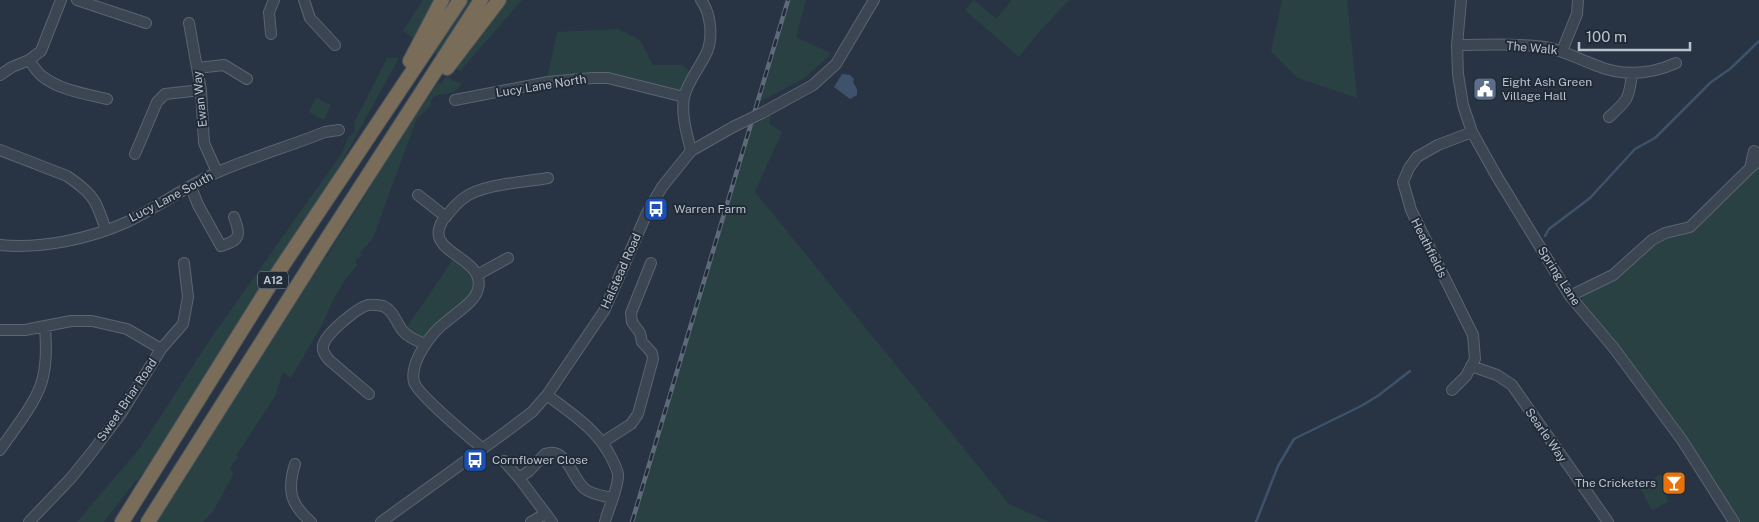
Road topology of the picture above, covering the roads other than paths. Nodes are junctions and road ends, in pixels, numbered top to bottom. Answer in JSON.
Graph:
{"nodes":[{"id":1,"x":61,"y":0,"type":"edge"},
{"id":2,"x":77,"y":0,"type":"edge"},
{"id":3,"x":274,"y":0,"type":"edge"},
{"id":4,"x":304,"y":0,"type":"edge"},
{"id":5,"x":442,"y":0,"type":"edge"},
{"id":6,"x":460,"y":0,"type":"edge"},
{"id":7,"x":481,"y":0,"type":"edge"},
{"id":8,"x":500,"y":0,"type":"edge"},
{"id":9,"x":702,"y":0,"type":"edge"},
{"id":10,"x":874,"y":0,"type":"edge"},
{"id":11,"x":1461,"y":0,"type":"edge"},
{"id":12,"x":1578,"y":0,"type":"edge"},
{"id":13,"x":146,"y":23,"type":"dead end"},
{"id":14,"x":189,"y":23,"type":"dead end"},
{"id":15,"x":271,"y":34,"type":"dead end"},
{"id":16,"x":1458,"y":45,"type":"junction"},
{"id":17,"x":335,"y":46,"type":"dead end"},
{"id":18,"x":1562,"y":50,"type":"junction"},
{"id":19,"x":29,"y":60,"type":"junction"},
{"id":20,"x":1676,"y":63,"type":"dead end"},
{"id":21,"x":197,"y":68,"type":"junction"},
{"id":22,"x":1632,"y":74,"type":"junction"},
{"id":23,"x":0,"y":75,"type":"edge"},
{"id":24,"x":247,"y":79,"type":"dead end"},
{"id":25,"x":201,"y":90,"type":"junction"},
{"id":26,"x":684,"y":97,"type":"junction"},
{"id":27,"x":107,"y":99,"type":"dead end"},
{"id":28,"x":455,"y":100,"type":"dead end"},
{"id":29,"x":385,"y":110,"type":"junction"},
{"id":30,"x":1609,"y":117,"type":"dead end"},
{"id":31,"x":338,"y":130,"type":"dead end"},
{"id":32,"x":1472,"y":132,"type":"junction"},
{"id":33,"x":392,"y":137,"type":"junction"},
{"id":34,"x":0,"y":150,"type":"edge"},
{"id":35,"x":691,"y":151,"type":"junction"},
{"id":36,"x":135,"y":154,"type":"dead end"},
{"id":37,"x":1759,"y":155,"type":"edge"},
{"id":38,"x":1759,"y":161,"type":"edge"},
{"id":39,"x":1750,"y":168,"type":"junction"},
{"id":40,"x":217,"y":172,"type":"junction"},
{"id":41,"x":548,"y":178,"type":"dead end"},
{"id":42,"x":191,"y":187,"type":"junction"},
{"id":43,"x":418,"y":195,"type":"dead end"},
{"id":44,"x":234,"y":217,"type":"dead end"},
{"id":45,"x":446,"y":217,"type":"junction"},
{"id":46,"x":106,"y":230,"type":"junction"},
{"id":47,"x":0,"y":245,"type":"edge"},
{"id":48,"x":508,"y":258,"type":"dead end"},
{"id":49,"x":651,"y":262,"type":"dead end"},
{"id":50,"x":184,"y":263,"type":"dead end"},
{"id":51,"x":477,"y":274,"type":"junction"},
{"id":52,"x":1570,"y":296,"type":"junction"},
{"id":53,"x":45,"y":326,"type":"junction"},
{"id":54,"x":0,"y":330,"type":"edge"},
{"id":55,"x":425,"y":344,"type":"junction"},
{"id":56,"x":161,"y":349,"type":"junction"},
{"id":57,"x":1471,"y":366,"type":"junction"},
{"id":58,"x":1452,"y":390,"type":"dead end"},
{"id":59,"x":369,"y":394,"type":"dead end"},
{"id":60,"x":547,"y":395,"type":"junction"},
{"id":61,"x":602,"y":442,"type":"junction"},
{"id":62,"x":482,"y":448,"type":"junction"},
{"id":63,"x":0,"y":450,"type":"edge"},
{"id":64,"x":504,"y":461,"type":"dead end"},
{"id":65,"x":295,"y":464,"type":"dead end"},
{"id":66,"x":519,"y":478,"type":"junction"},
{"id":67,"x":612,"y":498,"type":"junction"},
{"id":68,"x":545,"y":514,"type":"junction"},
{"id":69,"x":29,"y":522,"type":"edge"},
{"id":70,"x":122,"y":522,"type":"edge"},
{"id":71,"x":148,"y":522,"type":"edge"},
{"id":72,"x":311,"y":522,"type":"edge"},
{"id":73,"x":381,"y":522,"type":"edge"},
{"id":74,"x":531,"y":522,"type":"edge"},
{"id":75,"x":552,"y":522,"type":"edge"},
{"id":76,"x":604,"y":522,"type":"edge"},
{"id":77,"x":1608,"y":522,"type":"edge"},
{"id":78,"x":1734,"y":522,"type":"edge"}],
"edges":[{"from":1,"to":19,"type":"street"},
{"from":2,"to":13,"type":"street"},
{"from":3,"to":15,"type":"street"},
{"from":4,"to":17,"type":"street"},
{"from":5,"to":29,"type":"highway","number":"A12"},
{"from":6,"to":29,"type":"highway","number":"A12"},
{"from":7,"to":33,"type":"highway","number":"A12"},
{"from":8,"to":33,"type":"highway","number":"A12"},
{"from":9,"to":26,"type":"street"},
{"from":10,"to":35,"type":"street","name":"Halstead Road","bridge":true},
{"from":11,"to":16,"type":"street","name":"Spring Lane"},
{"from":12,"to":18,"type":"street"},
{"from":14,"to":21,"type":"street","name":"Ewan Way"},
{"from":16,"to":18,"type":"street","name":"The Walk"},
{"from":16,"to":32,"type":"street","name":"Spring Lane"},
{"from":18,"to":22,"type":"street","name":"The Walk"},
{"from":19,"to":23,"type":"street"},
{"from":19,"to":27,"type":"street"},
{"from":20,"to":22,"type":"street","name":"The Walk"},
{"from":21,"to":24,"type":"street"},
{"from":21,"to":25,"type":"street","name":"Ewan Way"},
{"from":22,"to":30,"type":"street"},
{"from":25,"to":36,"type":"street"},
{"from":25,"to":40,"type":"street","name":"Ewan Way"},
{"from":26,"to":28,"type":"street","name":"Lucy Lane North"},
{"from":26,"to":35,"type":"street"},
{"from":29,"to":70,"type":"highway","number":"A12"},
{"from":31,"to":40,"type":"street","name":"Lucy Lane South"},
{"from":32,"to":52,"type":"street","name":"Spring Lane"},
{"from":32,"to":57,"type":"street","name":"Heathfields"},
{"from":33,"to":71,"type":"highway","number":"A12"},
{"from":34,"to":46,"type":"street"},
{"from":35,"to":60,"type":"street","name":"Halstead Road"},
{"from":37,"to":39,"type":"street"},
{"from":38,"to":39,"type":"street"},
{"from":39,"to":52,"type":"street"},
{"from":40,"to":42,"type":"street","name":"Lucy Lane South"},
{"from":41,"to":45,"type":"street"},
{"from":42,"to":44,"type":"street"},
{"from":42,"to":46,"type":"street","name":"Lucy Lane South"},
{"from":43,"to":45,"type":"street"},
{"from":45,"to":51,"type":"street"},
{"from":46,"to":47,"type":"street","name":"Lucy Lane South"},
{"from":48,"to":51,"type":"street"},
{"from":49,"to":61,"type":"street"},
{"from":50,"to":56,"type":"street","name":"Sweet Briar Road"},
{"from":51,"to":55,"type":"street"},
{"from":52,"to":78,"type":"street","name":"Spring Lane"},
{"from":53,"to":54,"type":"street"},
{"from":53,"to":56,"type":"street"},
{"from":53,"to":63,"type":"street"},
{"from":55,"to":59,"type":"street"},
{"from":55,"to":62,"type":"street"},
{"from":56,"to":69,"type":"street","name":"Sweet Briar Road"},
{"from":57,"to":58,"type":"street"},
{"from":57,"to":77,"type":"street","name":"Searle Way"},
{"from":60,"to":61,"type":"street"},
{"from":60,"to":62,"type":"street","name":"Halstead Road"},
{"from":61,"to":67,"type":"street"},
{"from":62,"to":73,"type":"street","name":"Halstead Road"},
{"from":64,"to":66,"type":"street"},
{"from":65,"to":72,"type":"street"},
{"from":66,"to":67,"type":"street"},
{"from":66,"to":68,"type":"street"},
{"from":67,"to":76,"type":"street"},
{"from":68,"to":74,"type":"street"},
{"from":68,"to":75,"type":"street"}]}
